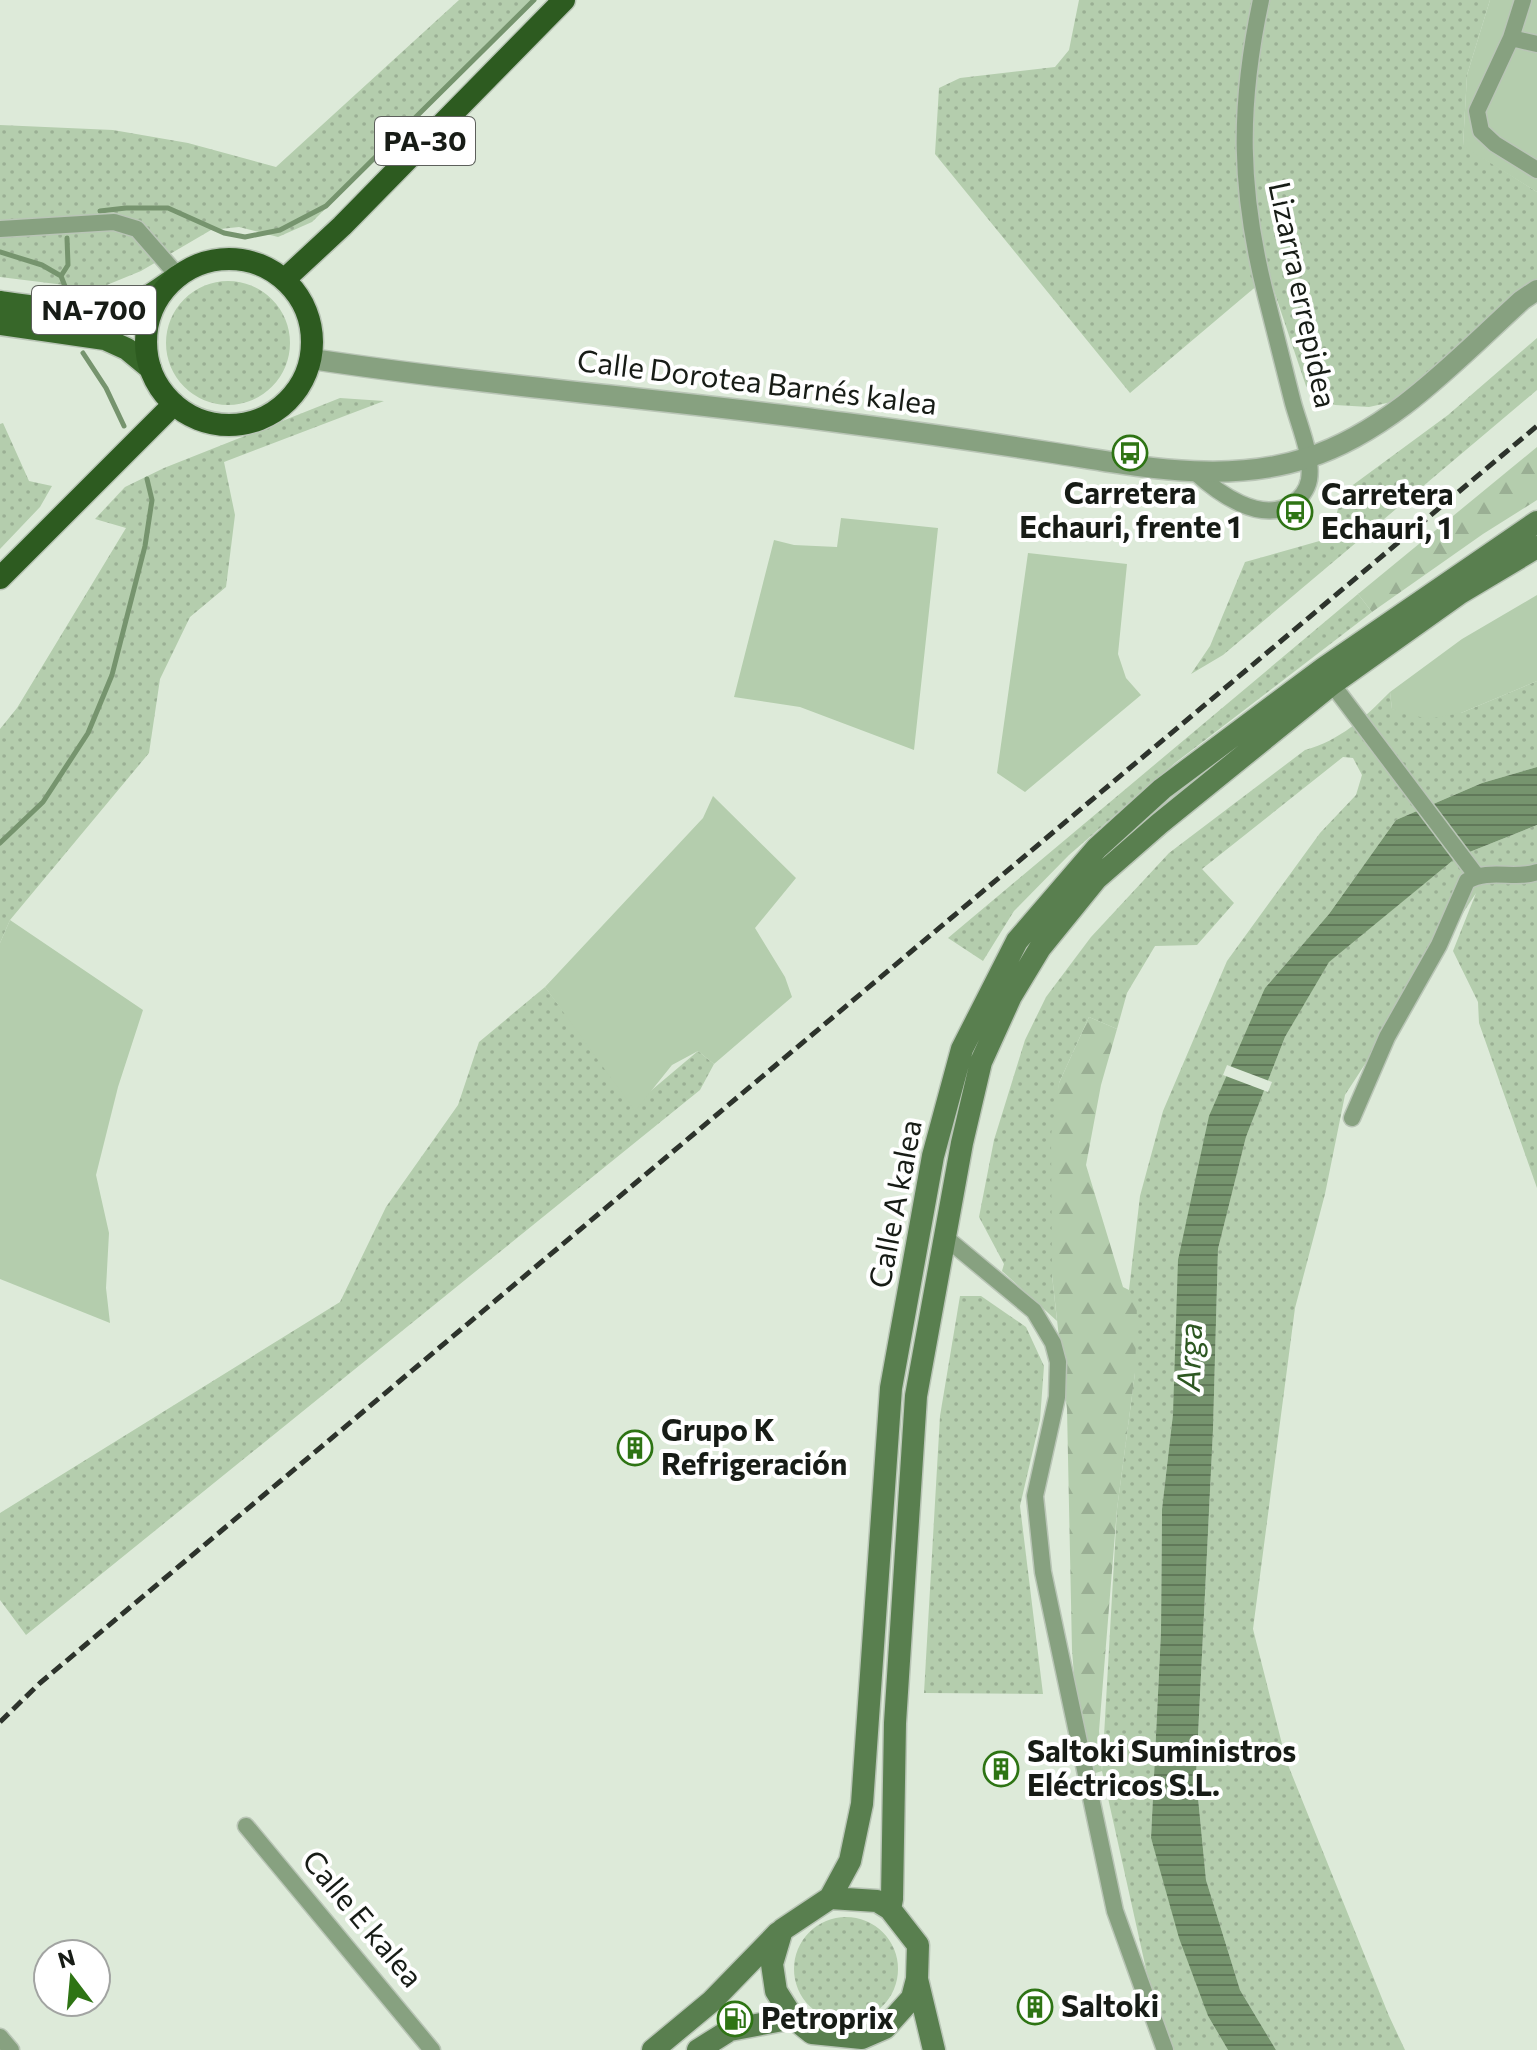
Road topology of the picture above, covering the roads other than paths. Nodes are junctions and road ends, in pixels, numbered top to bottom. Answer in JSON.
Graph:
{"nodes":[{"id":1,"x":564,"y":0,"type":"edge"},
{"id":2,"x":1261,"y":0,"type":"edge"},
{"id":3,"x":1523,"y":0,"type":"edge"},
{"id":4,"x":1511,"y":38,"type":"junction"},
{"id":5,"x":1537,"y":44,"type":"edge"},
{"id":6,"x":1537,"y":170,"type":"edge"},
{"id":7,"x":0,"y":229,"type":"edge"},
{"id":8,"x":178,"y":276,"type":"junction"},
{"id":9,"x":285,"y":279,"type":"junction"},
{"id":10,"x":1537,"y":290,"type":"edge"},
{"id":11,"x":0,"y":302,"type":"edge"},
{"id":12,"x":0,"y":324,"type":"edge"},
{"id":13,"x":312,"y":359,"type":"junction"},
{"id":14,"x":150,"y":368,"type":"junction"},
{"id":15,"x":174,"y":404,"type":"junction"},
{"id":16,"x":1307,"y":459,"type":"junction"},
{"id":17,"x":1195,"y":472,"type":"junction"},
{"id":18,"x":1537,"y":522,"type":"edge"},
{"id":19,"x":1537,"y":547,"type":"edge"},
{"id":20,"x":0,"y":578,"type":"edge"},
{"id":21,"x":1328,"y":676,"type":"junction"},
{"id":22,"x":1476,"y":875,"type":"junction"},
{"id":23,"x":1534,"y":878,"type":"edge"},
{"id":24,"x":1352,"y":1118,"type":"dead end"},
{"id":25,"x":946,"y":1238,"type":"junction"},
{"id":26,"x":246,"y":1826,"type":"dead end"},
{"id":27,"x":830,"y":1898,"type":"junction"},
{"id":28,"x":890,"y":1909,"type":"junction"},
{"id":29,"x":782,"y":1930,"type":"junction"},
{"id":30,"x":917,"y":1979,"type":"junction"},
{"id":31,"x":793,"y":2018,"type":"junction"},
{"id":32,"x":0,"y":2037,"type":"edge"},
{"id":33,"x":866,"y":2044,"type":"edge"},
{"id":34,"x":11,"y":2050,"type":"edge"},
{"id":35,"x":432,"y":2050,"type":"edge"},
{"id":36,"x":653,"y":2050,"type":"edge"},
{"id":37,"x":698,"y":2050,"type":"edge"},
{"id":38,"x":934,"y":2050,"type":"edge"},
{"id":39,"x":1165,"y":2050,"type":"edge"}],
"edges":[{"from":1,"to":9,"type":"highway","number":"PA-30"},
{"from":2,"to":16,"type":"street","name":"Lizarra errepidea"},
{"from":3,"to":4,"type":"street"},
{"from":4,"to":5,"type":"street"},
{"from":4,"to":6,"type":"street"},
{"from":7,"to":8,"type":"street"},
{"from":8,"to":9,"type":"highway"},
{"from":8,"to":11,"type":"main road","number":"NA-700"},
{"from":8,"to":14,"type":"highway"},
{"from":9,"to":13,"type":"highway"},
{"from":10,"to":16,"type":"street","name":"Lizarra errepidea"},
{"from":12,"to":14,"type":"main road","number":"NA-700"},
{"from":13,"to":15,"type":"highway"},
{"from":13,"to":17,"type":"street","name":"Calle Dorotea Barnés kalea"},
{"from":14,"to":15,"type":"highway"},
{"from":15,"to":20,"type":"highway"},
{"from":16,"to":17,"type":"street","name":"Lizarra errepidea"},
{"from":16,"to":17,"type":"street","name":"Lizarra errepidea"},
{"from":18,"to":21,"type":"main road"},
{"from":19,"to":21,"type":"main road"},
{"from":21,"to":22,"type":"street"},
{"from":21,"to":25,"type":"main road","name":"Calle A kalea"},
{"from":21,"to":27,"type":"main road","name":"Calle A kalea"},
{"from":22,"to":23,"type":"street"},
{"from":22,"to":24,"type":"street"},
{"from":25,"to":28,"type":"main road","name":"Calle A kalea"},
{"from":25,"to":39,"type":"street"},
{"from":26,"to":35,"type":"street","name":"Calle E kalea"},
{"from":27,"to":28,"type":"main road"},
{"from":27,"to":29,"type":"main road"},
{"from":28,"to":30,"type":"main road"},
{"from":29,"to":31,"type":"main road"},
{"from":29,"to":36,"type":"main road"},
{"from":30,"to":33,"type":"main road"},
{"from":30,"to":38,"type":"main road"},
{"from":31,"to":33,"type":"main road"},
{"from":31,"to":37,"type":"main road"},
{"from":32,"to":34,"type":"street"}]}
